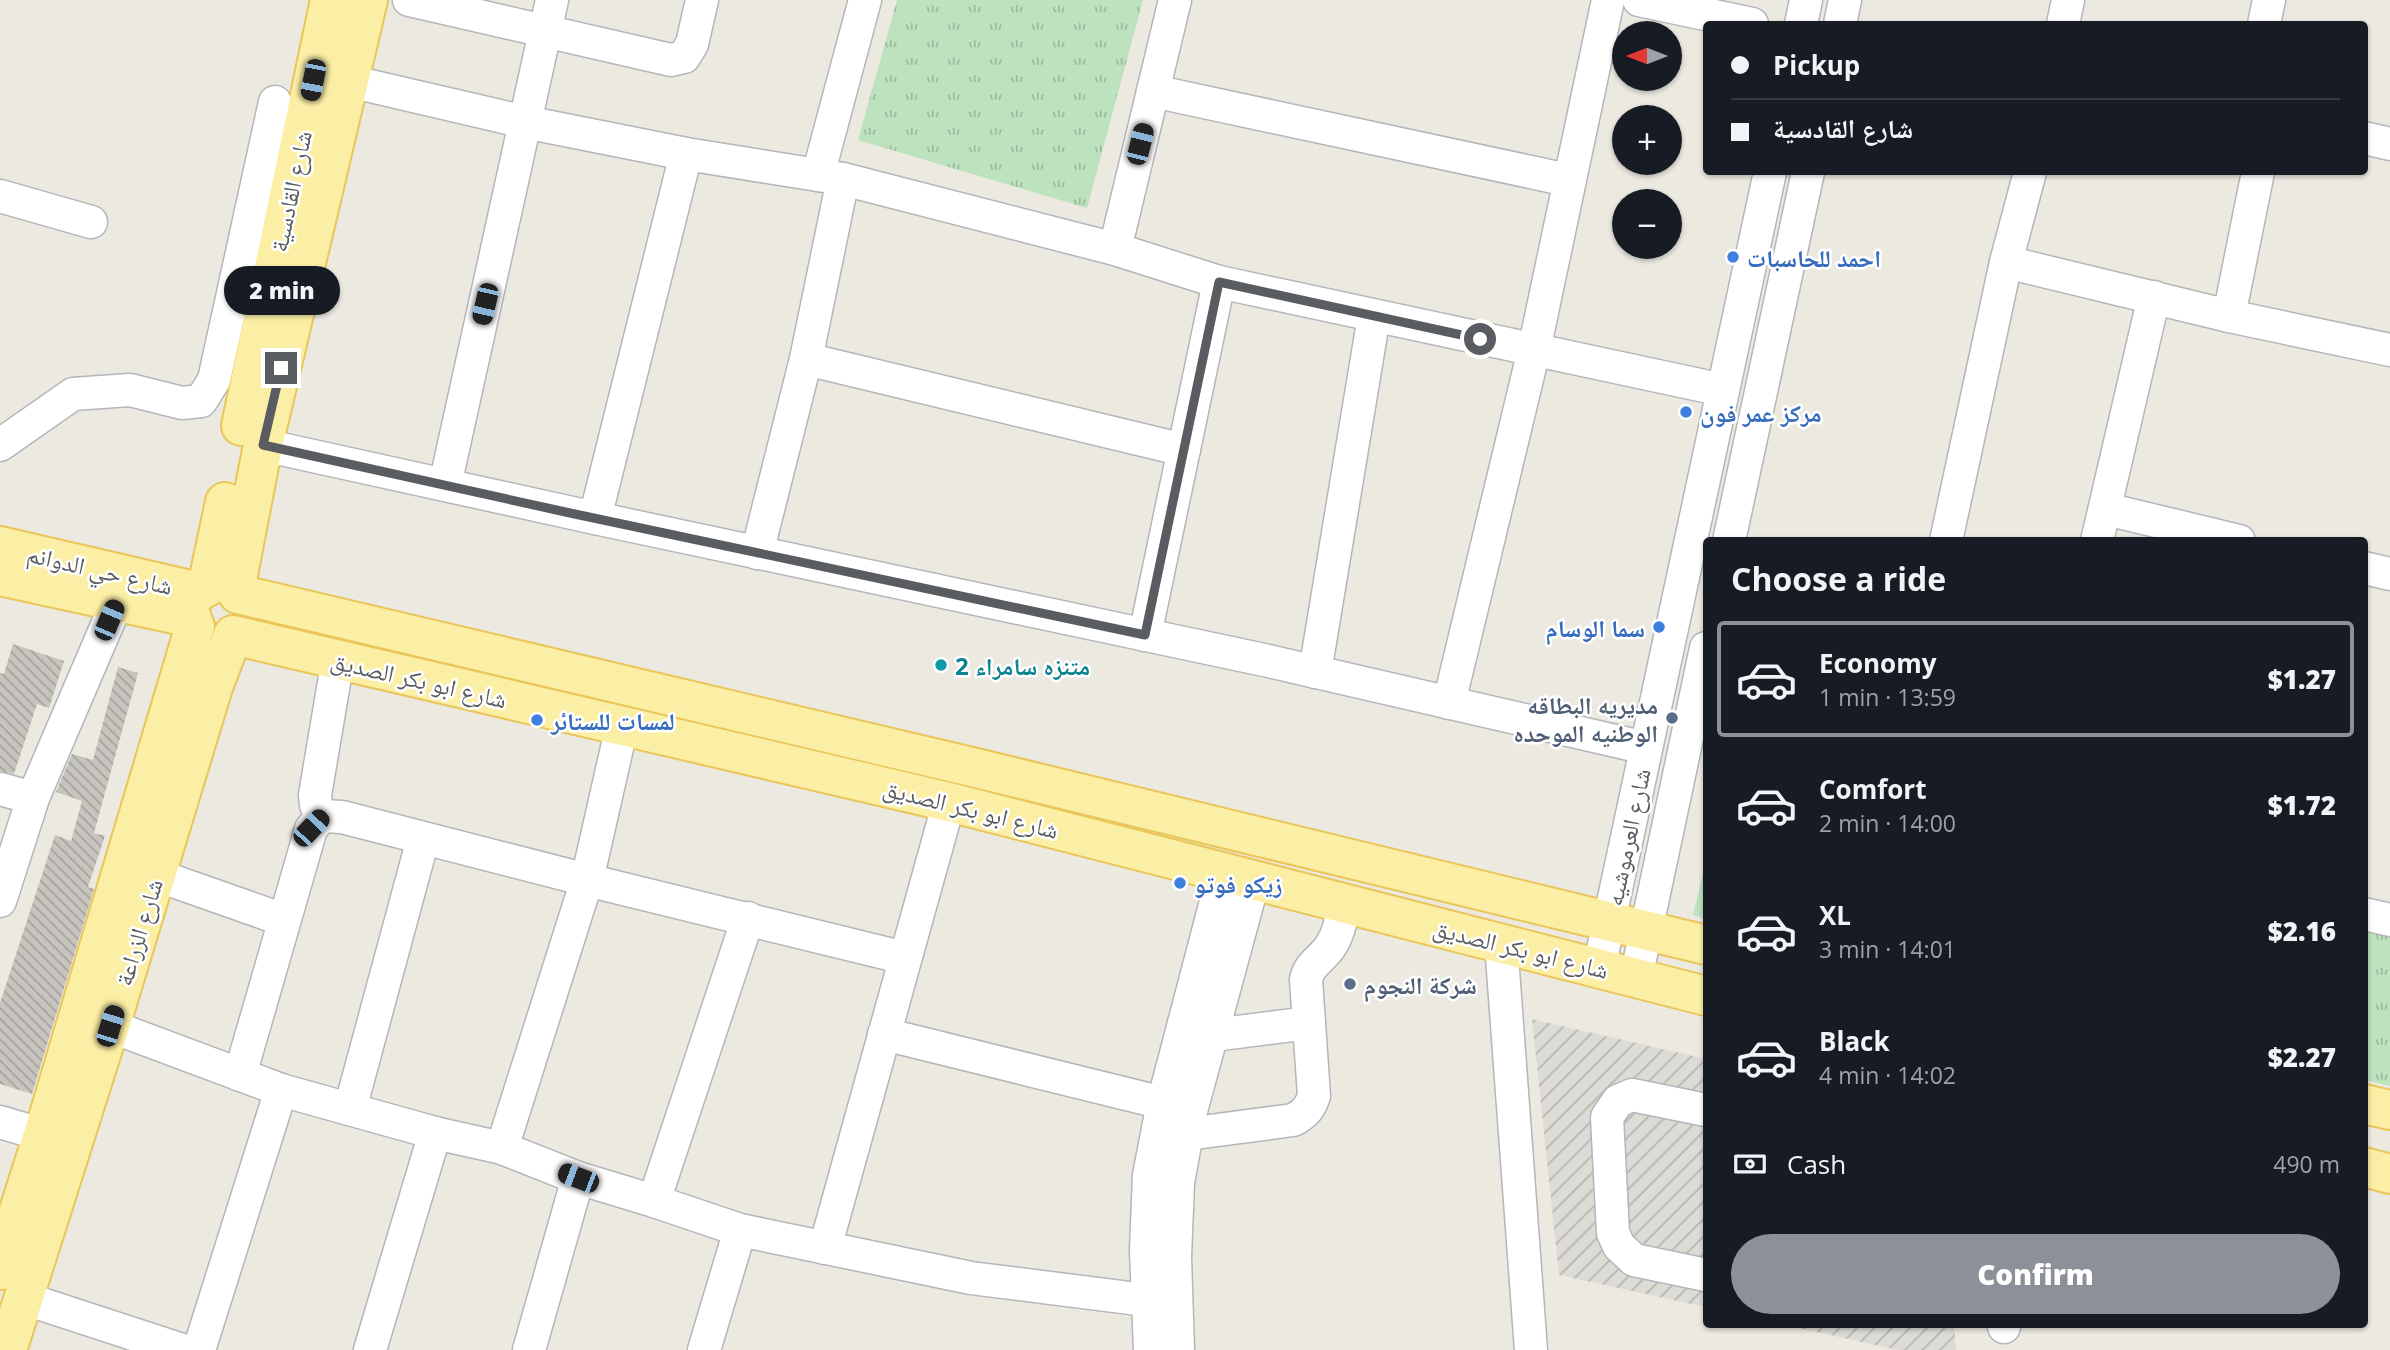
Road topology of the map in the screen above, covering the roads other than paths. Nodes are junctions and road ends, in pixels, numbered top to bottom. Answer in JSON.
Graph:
{"nodes":[{"id":1,"x":330,"y":0,"type":"edge"},
{"id":2,"x":368,"y":0,"type":"edge"},
{"id":3,"x":409,"y":0,"type":"edge"},
{"id":4,"x":552,"y":0,"type":"edge"},
{"id":5,"x":702,"y":0,"type":"edge"},
{"id":6,"x":865,"y":0,"type":"edge"},
{"id":7,"x":1175,"y":0,"type":"edge"},
{"id":8,"x":1608,"y":0,"type":"edge"},
{"id":9,"x":1639,"y":0,"type":"edge"},
{"id":10,"x":1806,"y":0,"type":"edge"},
{"id":11,"x":1845,"y":0,"type":"edge"},
{"id":12,"x":2068,"y":0,"type":"edge"},
{"id":13,"x":2269,"y":0,"type":"edge"},
{"id":14,"x":1738,"y":21,"type":"edge"},
{"id":15,"x":1802,"y":21,"type":"edge"},
{"id":16,"x":1841,"y":21,"type":"edge"},
{"id":17,"x":2064,"y":21,"type":"edge"},
{"id":18,"x":2265,"y":21,"type":"edge"},
{"id":19,"x":545,"y":31,"type":"junction"},
{"id":20,"x":349,"y":81,"type":"junction"},
{"id":21,"x":1153,"y":91,"type":"junction"},
{"id":22,"x":275,"y":102,"type":"dead end"},
{"id":23,"x":525,"y":122,"type":"junction"},
{"id":24,"x":2368,"y":139,"type":"edge"},
{"id":25,"x":2390,"y":144,"type":"edge"},
{"id":26,"x":686,"y":154,"type":"junction"},
{"id":27,"x":1769,"y":175,"type":"edge"},
{"id":28,"x":1807,"y":175,"type":"edge"},
{"id":29,"x":2029,"y":175,"type":"edge"},
{"id":30,"x":2257,"y":175,"type":"edge"},
{"id":31,"x":831,"y":177,"type":"junction"},
{"id":32,"x":1568,"y":180,"type":"junction"},
{"id":33,"x":0,"y":196,"type":"edge"},
{"id":34,"x":91,"y":222,"type":"dead end"},
{"id":35,"x":1115,"y":249,"type":"junction"},
{"id":36,"x":2006,"y":262,"type":"junction"},
{"id":37,"x":1219,"y":282,"type":"junction"},
{"id":38,"x":2154,"y":297,"type":"junction"},
{"id":39,"x":1374,"y":316,"type":"junction"},
{"id":40,"x":2229,"y":316,"type":"junction"},
{"id":41,"x":1534,"y":350,"type":"junction"},
{"id":42,"x":2390,"y":350,"type":"edge"},
{"id":43,"x":806,"y":359,"type":"junction"},
{"id":44,"x":1723,"y":390,"type":"junction"},
{"id":45,"x":263,"y":445,"type":"junction"},
{"id":46,"x":0,"y":446,"type":"edge"},
{"id":47,"x":1184,"y":450,"type":"junction"},
{"id":48,"x":445,"y":485,"type":"junction"},
{"id":49,"x":2106,"y":509,"type":"junction"},
{"id":50,"x":596,"y":518,"type":"junction"},
{"id":51,"x":1730,"y":537,"type":"edge"},
{"id":52,"x":1947,"y":537,"type":"edge"},
{"id":53,"x":2098,"y":537,"type":"edge"},
{"id":54,"x":2222,"y":537,"type":"edge"},
{"id":55,"x":0,"y":546,"type":"edge"},
{"id":56,"x":757,"y":553,"type":"junction"},
{"id":57,"x":2368,"y":569,"type":"edge"},
{"id":58,"x":2390,"y":573,"type":"edge"},
{"id":59,"x":0,"y":576,"type":"edge"},
{"id":60,"x":211,"y":601,"type":"junction"},
{"id":61,"x":117,"y":602,"type":"junction"},
{"id":62,"x":233,"y":635,"type":"junction"},
{"id":63,"x":1145,"y":635,"type":"junction"},
{"id":64,"x":338,"y":659,"type":"junction"},
{"id":65,"x":1315,"y":672,"type":"junction"},
{"id":66,"x":1703,"y":678,"type":"edge"},
{"id":67,"x":1449,"y":703,"type":"junction"},
{"id":68,"x":622,"y":726,"type":"junction"},
{"id":69,"x":1646,"y":748,"type":"junction"},
{"id":70,"x":1695,"y":759,"type":"edge"},
{"id":71,"x":0,"y":789,"type":"edge"},
{"id":72,"x":33,"y":798,"type":"junction"},
{"id":73,"x":949,"y":802,"type":"junction"},
{"id":74,"x":322,"y":816,"type":"junction"},
{"id":75,"x":423,"y":839,"type":"junction"},
{"id":76,"x":156,"y":875,"type":"junction"},
{"id":77,"x":1239,"y":875,"type":"junction"},
{"id":78,"x":587,"y":880,"type":"junction"},
{"id":79,"x":0,"y":901,"type":"edge"},
{"id":80,"x":1343,"y":903,"type":"junction"},
{"id":81,"x":2368,"y":915,"type":"edge"},
{"id":82,"x":748,"y":918,"type":"junction"},
{"id":83,"x":284,"y":920,"type":"junction"},
{"id":84,"x":2390,"y":920,"type":"edge"},
{"id":85,"x":1609,"y":921,"type":"junction"},
{"id":86,"x":1646,"y":930,"type":"junction"},
{"id":87,"x":1501,"y":943,"type":"junction"},
{"id":88,"x":1703,"y":944,"type":"edge"},
{"id":89,"x":905,"y":958,"type":"junction"},
{"id":90,"x":1598,"y":968,"type":"junction"},
{"id":91,"x":1636,"y":978,"type":"junction"},
{"id":92,"x":1703,"y":995,"type":"edge"},
{"id":93,"x":1309,"y":1023,"type":"junction"},
{"id":94,"x":110,"y":1026,"type":"junction"},
{"id":95,"x":884,"y":1034,"type":"junction"},
{"id":96,"x":1213,"y":1035,"type":"junction"},
{"id":97,"x":240,"y":1075,"type":"junction"},
{"id":98,"x":282,"y":1090,"type":"junction"},
{"id":99,"x":1163,"y":1103,"type":"junction"},
{"id":100,"x":2368,"y":1105,"type":"edge"},
{"id":101,"x":350,"y":1109,"type":"junction"},
{"id":102,"x":1703,"y":1109,"type":"edge"},
{"id":103,"x":2390,"y":1110,"type":"edge"},
{"id":104,"x":0,"y":1122,"type":"edge"},
{"id":105,"x":435,"y":1133,"type":"junction"},
{"id":106,"x":1187,"y":1134,"type":"junction"},
{"id":107,"x":58,"y":1139,"type":"junction"},
{"id":108,"x":502,"y":1148,"type":"junction"},
{"id":109,"x":2368,"y":1168,"type":"edge"},
{"id":110,"x":2390,"y":1174,"type":"edge"},
{"id":111,"x":578,"y":1178,"type":"junction"},
{"id":112,"x":654,"y":1200,"type":"junction"},
{"id":113,"x":740,"y":1230,"type":"junction"},
{"id":114,"x":825,"y":1248,"type":"junction"},
{"id":115,"x":1703,"y":1274,"type":"edge"},
{"id":116,"x":12,"y":1284,"type":"edge"},
{"id":117,"x":1146,"y":1300,"type":"junction"},
{"id":118,"x":7,"y":1350,"type":"edge"},
{"id":119,"x":182,"y":1350,"type":"edge"},
{"id":120,"x":199,"y":1350,"type":"edge"},
{"id":121,"x":370,"y":1350,"type":"edge"},
{"id":122,"x":529,"y":1350,"type":"edge"},
{"id":123,"x":704,"y":1350,"type":"edge"},
{"id":124,"x":1150,"y":1350,"type":"edge"},
{"id":125,"x":1178,"y":1350,"type":"edge"},
{"id":126,"x":1531,"y":1350,"type":"edge"}],
"edges":[{"from":1,"to":60,"type":"main road","name":"شارع القادسية"},
{"from":2,"to":20,"type":"main road","name":"شارع القادسية"},
{"from":3,"to":19,"type":"street"},
{"from":4,"to":19,"type":"street"},
{"from":5,"to":19,"type":"street"},
{"from":6,"to":31,"type":"street"},
{"from":7,"to":21,"type":"street"},
{"from":8,"to":32,"type":"street"},
{"from":9,"to":14,"type":"street"},
{"from":10,"to":15,"type":"street"},
{"from":11,"to":16,"type":"street"},
{"from":12,"to":17,"type":"street"},
{"from":13,"to":18,"type":"street"},
{"from":19,"to":23,"type":"street"},
{"from":20,"to":23,"type":"street"},
{"from":20,"to":45,"type":"main road","name":"شارع القادسية"},
{"from":21,"to":32,"type":"street"},
{"from":21,"to":35,"type":"street"},
{"from":22,"to":46,"type":"street"},
{"from":23,"to":26,"type":"street"},
{"from":23,"to":48,"type":"street"},
{"from":24,"to":25,"type":"street"},
{"from":26,"to":31,"type":"street"},
{"from":26,"to":50,"type":"street"},
{"from":27,"to":44,"type":"street","name":"شارع العرموشيه"},
{"from":28,"to":51,"type":"street"},
{"from":29,"to":36,"type":"street"},
{"from":30,"to":40,"type":"street"},
{"from":31,"to":35,"type":"street"},
{"from":31,"to":43,"type":"street"},
{"from":32,"to":41,"type":"street"},
{"from":33,"to":34,"type":"street"},
{"from":35,"to":37,"type":"street"},
{"from":36,"to":38,"type":"street"},
{"from":36,"to":52,"type":"street"},
{"from":37,"to":39,"type":"street"},
{"from":37,"to":47,"type":"street"},
{"from":38,"to":40,"type":"street"},
{"from":38,"to":49,"type":"street"},
{"from":39,"to":41,"type":"street"},
{"from":39,"to":65,"type":"street"},
{"from":40,"to":42,"type":"street"},
{"from":41,"to":44,"type":"street"},
{"from":41,"to":67,"type":"street"},
{"from":43,"to":47,"type":"street"},
{"from":43,"to":56,"type":"street"},
{"from":44,"to":69,"type":"street","name":"شارع العرموشيه"},
{"from":45,"to":48,"type":"street"},
{"from":45,"to":60,"type":"main road","name":"شارع القادسية"},
{"from":47,"to":63,"type":"street"},
{"from":48,"to":50,"type":"street"},
{"from":49,"to":53,"type":"street"},
{"from":49,"to":54,"type":"street"},
{"from":50,"to":56,"type":"street"},
{"from":55,"to":60,"type":"main road","name":"شارع حي الدوانم"},
{"from":56,"to":63,"type":"street"},
{"from":57,"to":58,"type":"street"},
{"from":59,"to":61,"type":"main road","name":"شارع حي الدوانم"},
{"from":60,"to":61,"type":"main road","name":"شارع حي الدوانم"},
{"from":60,"to":62,"type":"main road","name":"شارع الزراعة"},
{"from":60,"to":85,"type":"main road","name":"شارع ابو بكر الصديق"},
{"from":60,"to":107,"type":"main road","name":"شارع الزراعة"},
{"from":61,"to":72,"type":"street"},
{"from":62,"to":64,"type":"main road","name":"شارع ابو بكر الصديق"},
{"from":62,"to":76,"type":"main road","name":"شارع الزراعة"},
{"from":63,"to":65,"type":"street"},
{"from":64,"to":68,"type":"main road","name":"شارع ابو بكر الصديق"},
{"from":64,"to":74,"type":"street"},
{"from":65,"to":67,"type":"street"},
{"from":66,"to":70,"type":"street","name":"شارع العرموشيه"},
{"from":67,"to":69,"type":"street"},
{"from":68,"to":73,"type":"main road","name":"شارع ابو بكر الصديق"},
{"from":68,"to":78,"type":"street"},
{"from":69,"to":85,"type":"street","name":"شارع العرموشيه"},
{"from":70,"to":86,"type":"street","name":"شارع العرموشيه"},
{"from":71,"to":72,"type":"street"},
{"from":72,"to":79,"type":"street"},
{"from":73,"to":77,"type":"main road","name":"شارع ابو بكر الصديق"},
{"from":73,"to":89,"type":"street"},
{"from":74,"to":75,"type":"street"},
{"from":74,"to":83,"type":"street"},
{"from":75,"to":78,"type":"street"},
{"from":75,"to":101,"type":"street"},
{"from":76,"to":83,"type":"street"},
{"from":76,"to":94,"type":"main road","name":"شارع الزراعة"},
{"from":77,"to":80,"type":"main road","name":"شارع ابو بكر الصديق"},
{"from":77,"to":96,"type":"street"},
{"from":77,"to":99,"type":"street"},
{"from":78,"to":82,"type":"street"},
{"from":78,"to":108,"type":"street"},
{"from":80,"to":87,"type":"main road","name":"شارع ابو بكر الصديق"},
{"from":80,"to":93,"type":"street"},
{"from":81,"to":84,"type":"street"},
{"from":82,"to":89,"type":"street"},
{"from":82,"to":112,"type":"street"},
{"from":83,"to":97,"type":"street"},
{"from":85,"to":86,"type":"main road","name":"شارع ابو بكر الصديق"},
{"from":85,"to":90,"type":"street","name":"شارع العرموشيه"},
{"from":86,"to":88,"type":"main road","name":"شارع ابو بكر الصديق"},
{"from":86,"to":91,"type":"street","name":"شارع العرموشيه"},
{"from":87,"to":90,"type":"main road","name":"شارع ابو بكر الصديق"},
{"from":87,"to":126,"type":"street"},
{"from":89,"to":95,"type":"street"},
{"from":90,"to":91,"type":"main road","name":"شارع ابو بكر الصديق"},
{"from":91,"to":92,"type":"main road","name":"شارع ابو بكر الصديق"},
{"from":93,"to":96,"type":"street"},
{"from":93,"to":106,"type":"street"},
{"from":94,"to":97,"type":"street"},
{"from":94,"to":107,"type":"main road","name":"شارع الزراعة"},
{"from":95,"to":99,"type":"street"},
{"from":95,"to":114,"type":"street"},
{"from":96,"to":106,"type":"street"},
{"from":97,"to":98,"type":"street"},
{"from":98,"to":101,"type":"street"},
{"from":98,"to":120,"type":"street"},
{"from":99,"to":117,"type":"street"},
{"from":100,"to":103,"type":"main road"},
{"from":101,"to":105,"type":"street"},
{"from":102,"to":115,"type":"street"},
{"from":104,"to":107,"type":"street"},
{"from":105,"to":108,"type":"street"},
{"from":105,"to":121,"type":"street"},
{"from":106,"to":125,"type":"street"},
{"from":107,"to":116,"type":"main road","name":"شارع الزراعة"},
{"from":108,"to":111,"type":"street"},
{"from":109,"to":110,"type":"main road"},
{"from":111,"to":112,"type":"street"},
{"from":111,"to":122,"type":"street"},
{"from":112,"to":113,"type":"street"},
{"from":113,"to":114,"type":"street"},
{"from":113,"to":123,"type":"street"},
{"from":114,"to":117,"type":"street"},
{"from":116,"to":118,"type":"main road","name":"شارع الزراعة"},
{"from":116,"to":119,"type":"street"},
{"from":117,"to":124,"type":"street"}]}
